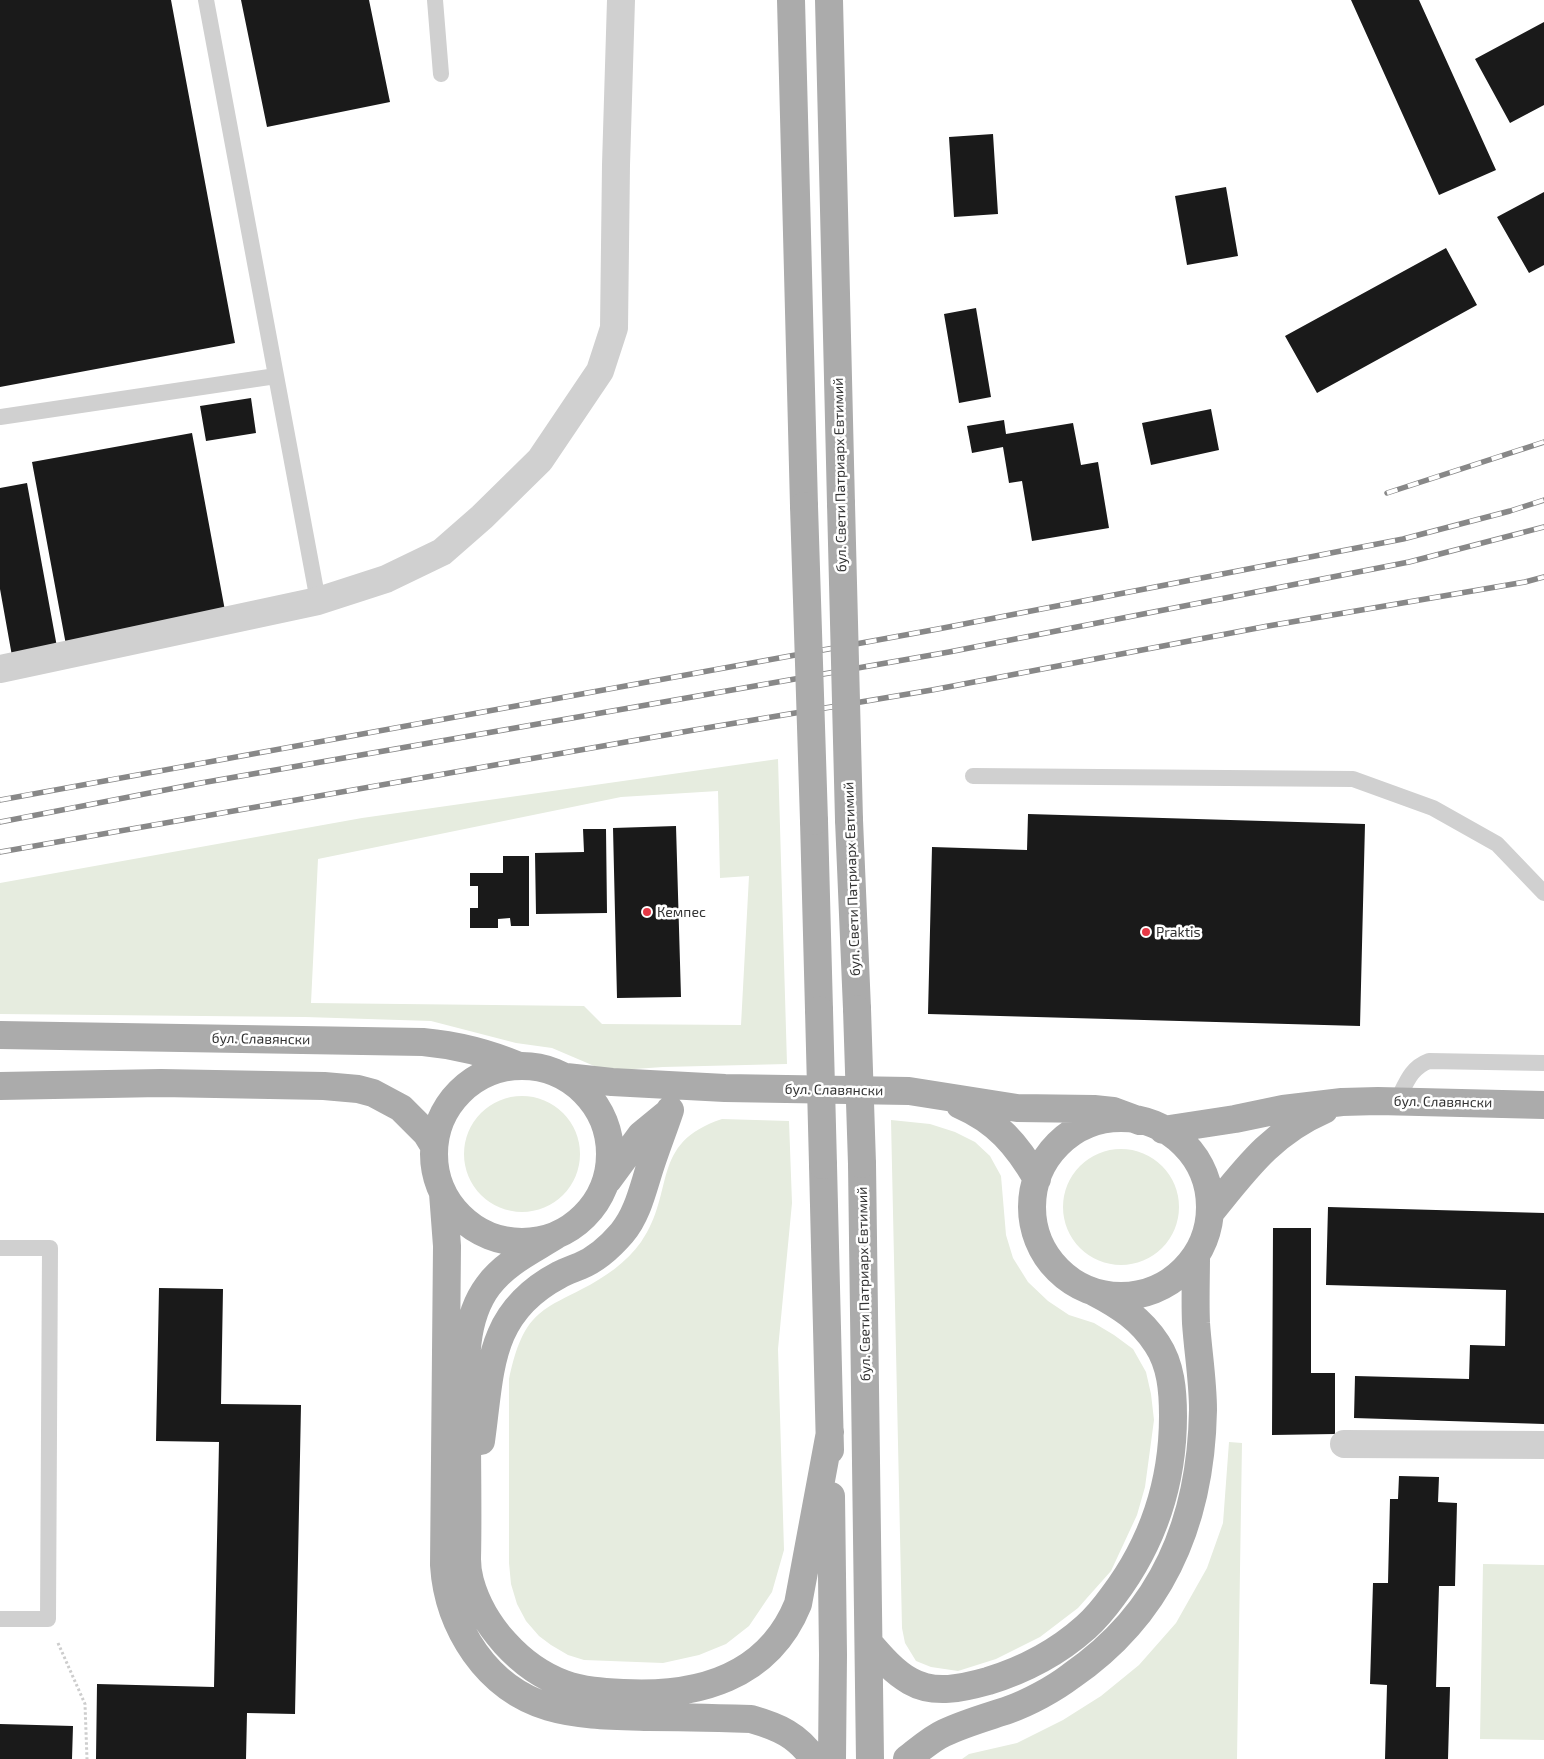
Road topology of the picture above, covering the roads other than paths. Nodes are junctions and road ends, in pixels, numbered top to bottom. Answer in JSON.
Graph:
{"nodes":[{"id":1,"x":206,"y":0,"type":"edge"},
{"id":2,"x":435,"y":0,"type":"edge"},
{"id":3,"x":621,"y":0,"type":"edge"},
{"id":4,"x":791,"y":0,"type":"edge"},
{"id":5,"x":828,"y":0,"type":"edge"},
{"id":6,"x":441,"y":74,"type":"dead end"},
{"id":7,"x":276,"y":376,"type":"junction"},
{"id":8,"x":0,"y":417,"type":"edge"},
{"id":9,"x":318,"y":602,"type":"junction"},
{"id":10,"x":0,"y":669,"type":"edge"},
{"id":11,"x":973,"y":776,"type":"dead end"},
{"id":12,"x":1544,"y":893,"type":"edge"},
{"id":13,"x":0,"y":1035,"type":"edge"},
{"id":14,"x":1544,"y":1063,"type":"edge"},
{"id":15,"x":519,"y":1066,"type":"junction"},
{"id":16,"x":566,"y":1077,"type":"junction"},
{"id":17,"x":0,"y":1086,"type":"edge"},
{"id":18,"x":725,"y":1088,"type":"junction"},
{"id":19,"x":943,"y":1097,"type":"junction"},
{"id":20,"x":1397,"y":1101,"type":"junction"},
{"id":21,"x":1342,"y":1102,"type":"junction"},
{"id":22,"x":1544,"y":1105,"type":"edge"},
{"id":23,"x":670,"y":1110,"type":"junction"},
{"id":24,"x":1152,"y":1125,"type":"junction"},
{"id":25,"x":434,"y":1146,"type":"junction"},
{"id":26,"x":1037,"y":1179,"type":"junction"},
{"id":27,"x":606,"y":1182,"type":"junction"},
{"id":28,"x":443,"y":1193,"type":"junction"},
{"id":29,"x":1210,"y":1213,"type":"junction"},
{"id":30,"x":555,"y":1236,"type":"junction"},
{"id":31,"x":0,"y":1248,"type":"edge"},
{"id":32,"x":1196,"y":1256,"type":"junction"},
{"id":33,"x":1094,"y":1292,"type":"junction"},
{"id":34,"x":830,"y":1432,"type":"junction"},
{"id":35,"x":1344,"y":1444,"type":"dead end"},
{"id":36,"x":1544,"y":1445,"type":"edge"},
{"id":37,"x":468,"y":1534,"type":"junction"},
{"id":38,"x":0,"y":1619,"type":"edge"},
{"id":39,"x":869,"y":1643,"type":"junction"},
{"id":40,"x":814,"y":1759,"type":"edge"},
{"id":41,"x":832,"y":1759,"type":"edge"},
{"id":42,"x":870,"y":1759,"type":"edge"},
{"id":43,"x":907,"y":1759,"type":"edge"}],
"edges":[{"from":1,"to":7,"type":"lane"},
{"from":2,"to":6,"type":"lane"},
{"from":3,"to":9,"type":"street"},
{"from":4,"to":34,"type":"main road","bridge":true},
{"from":5,"to":39,"type":"main road","name":"бул. Свети Патриарх Евтимий","bridge":true},
{"from":7,"to":8,"type":"lane"},
{"from":7,"to":9,"type":"lane"},
{"from":9,"to":10,"type":"street"},
{"from":11,"to":12,"type":"lane"},
{"from":13,"to":15,"type":"main road","name":"бул. Славянски"},
{"from":14,"to":20,"type":"lane"},
{"from":15,"to":16,"type":"main road"},
{"from":15,"to":25,"type":"main road"},
{"from":16,"to":18,"type":"main road","name":"бул. Славянски"},
{"from":16,"to":27,"type":"main road"},
{"from":17,"to":25,"type":"main road"},
{"from":18,"to":19,"type":"main road","name":"бул. Славянски"},
{"from":18,"to":23,"type":"main road","name":"бул. Славянски"},
{"from":19,"to":24,"type":"main road","name":"бул. Славянски"},
{"from":19,"to":26,"type":"main road","name":"бул. Славянски"},
{"from":20,"to":21,"type":"main road","name":"бул. Славянски"},
{"from":20,"to":22,"type":"main road","name":"бул. Славянски"},
{"from":21,"to":24,"type":"main road","name":"бул. Славянски"},
{"from":21,"to":29,"type":"main road","name":"бул. Славянски"},
{"from":23,"to":27,"type":"main road","name":"бул. Славянски"},
{"from":23,"to":37,"type":"main road"},
{"from":24,"to":26,"type":"main road"},
{"from":24,"to":29,"type":"main road"},
{"from":25,"to":28,"type":"main road"},
{"from":26,"to":33,"type":"main road"},
{"from":27,"to":30,"type":"main road"},
{"from":28,"to":30,"type":"main road"},
{"from":28,"to":40,"type":"main road"},
{"from":29,"to":32,"type":"main road"},
{"from":30,"to":37,"type":"main road"},
{"from":31,"to":38,"type":"lane"},
{"from":32,"to":33,"type":"main road"},
{"from":32,"to":43,"type":"main road"},
{"from":33,"to":39,"type":"main road"},
{"from":34,"to":37,"type":"main road"},
{"from":34,"to":41,"type":"main road"},
{"from":35,"to":36,"type":"street"},
{"from":39,"to":42,"type":"main road","name":"бул. Свети Патриарх Евтимий"}]}
